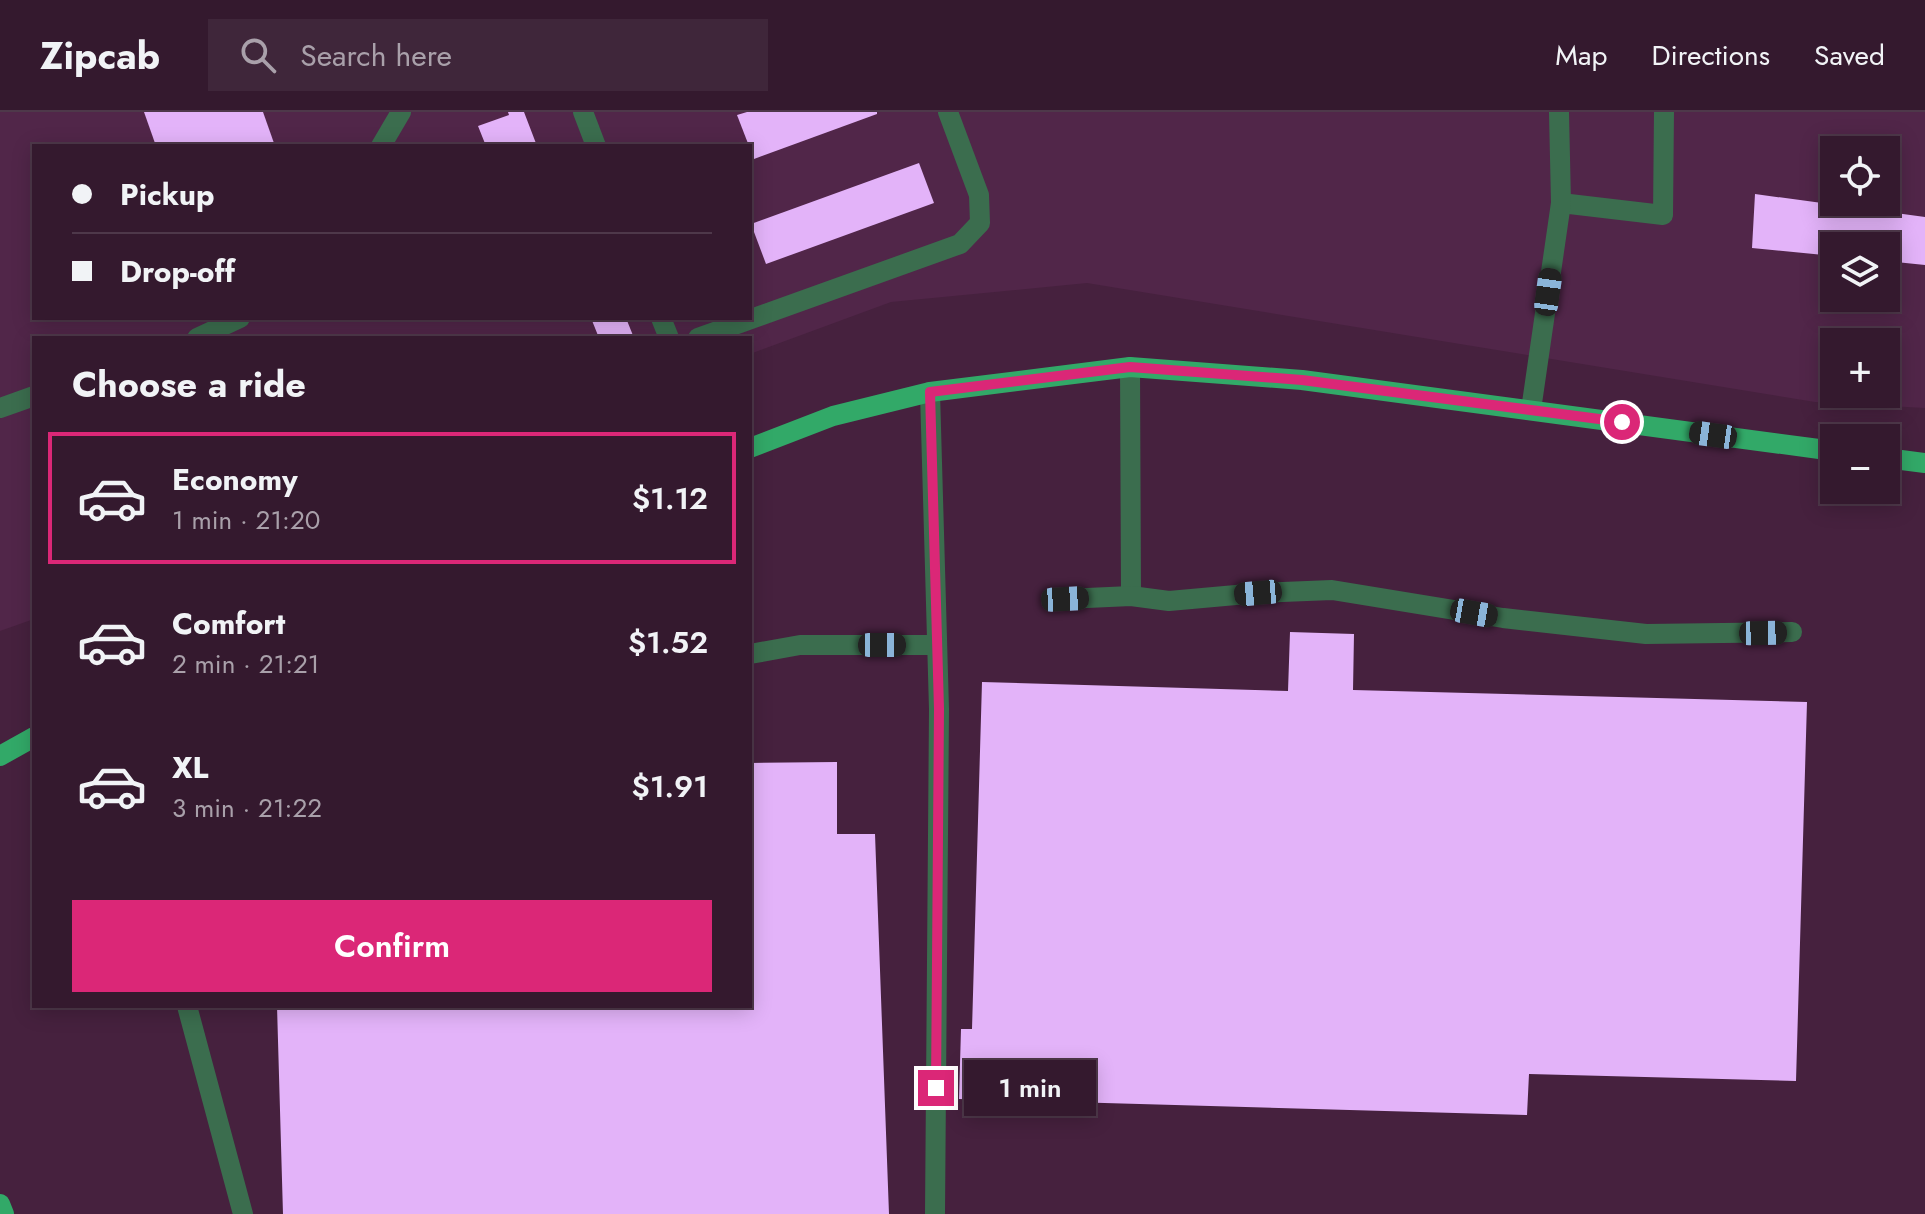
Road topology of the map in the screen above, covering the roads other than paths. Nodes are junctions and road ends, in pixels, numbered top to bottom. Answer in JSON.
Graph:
{"nodes":[{"id":1,"x":401,"y":112,"type":"edge"},
{"id":2,"x":583,"y":112,"type":"edge"},
{"id":3,"x":948,"y":112,"type":"edge"},
{"id":4,"x":1559,"y":112,"type":"edge"},
{"id":5,"x":1664,"y":112,"type":"edge"},
{"id":6,"x":382,"y":144,"type":"edge"},
{"id":7,"x":595,"y":144,"type":"edge"},
{"id":8,"x":1561,"y":203,"type":"junction"},
{"id":9,"x":752,"y":319,"type":"edge"},
{"id":10,"x":236,"y":320,"type":"edge"},
{"id":11,"x":748,"y":320,"type":"edge"},
{"id":12,"x":201,"y":336,"type":"edge"},
{"id":13,"x":704,"y":336,"type":"edge"},
{"id":14,"x":1130,"y":367,"type":"junction"},
{"id":15,"x":930,"y":392,"type":"junction"},
{"id":16,"x":32,"y":397,"type":"edge"},
{"id":17,"x":0,"y":408,"type":"edge"},
{"id":18,"x":1531,"y":410,"type":"junction"},
{"id":19,"x":752,"y":447,"type":"edge"},
{"id":20,"x":1820,"y":449,"type":"edge"},
{"id":21,"x":1900,"y":460,"type":"edge"},
{"id":22,"x":1925,"y":463,"type":"edge"},
{"id":23,"x":1131,"y":596,"type":"junction"},
{"id":24,"x":1065,"y":599,"type":"dead end"},
{"id":25,"x":1792,"y":632,"type":"dead end"},
{"id":26,"x":937,"y":645,"type":"junction"},
{"id":27,"x":752,"y":654,"type":"edge"},
{"id":28,"x":32,"y":738,"type":"edge"},
{"id":29,"x":0,"y":756,"type":"edge"},
{"id":30,"x":188,"y":1008,"type":"edge"},
{"id":31,"x":0,"y":1204,"type":"edge"},
{"id":32,"x":4,"y":1214,"type":"edge"},
{"id":33,"x":243,"y":1214,"type":"edge"},
{"id":34,"x":935,"y":1214,"type":"edge"}],
"edges":[{"from":1,"to":6,"type":"lane"},
{"from":2,"to":7,"type":"lane"},
{"from":3,"to":9,"type":"lane"},
{"from":4,"to":8,"type":"lane"},
{"from":5,"to":8,"type":"lane"},
{"from":8,"to":18,"type":"lane"},
{"from":10,"to":12,"type":"lane"},
{"from":11,"to":13,"type":"lane"},
{"from":14,"to":15,"type":"main road"},
{"from":14,"to":18,"type":"main road"},
{"from":14,"to":23,"type":"lane"},
{"from":15,"to":19,"type":"main road"},
{"from":15,"to":26,"type":"lane"},
{"from":16,"to":17,"type":"lane"},
{"from":18,"to":20,"type":"main road"},
{"from":21,"to":22,"type":"main road"},
{"from":23,"to":24,"type":"lane"},
{"from":23,"to":25,"type":"lane"},
{"from":26,"to":27,"type":"lane"},
{"from":26,"to":34,"type":"lane"},
{"from":28,"to":29,"type":"main road"},
{"from":30,"to":33,"type":"lane"},
{"from":31,"to":32,"type":"main road"}]}
